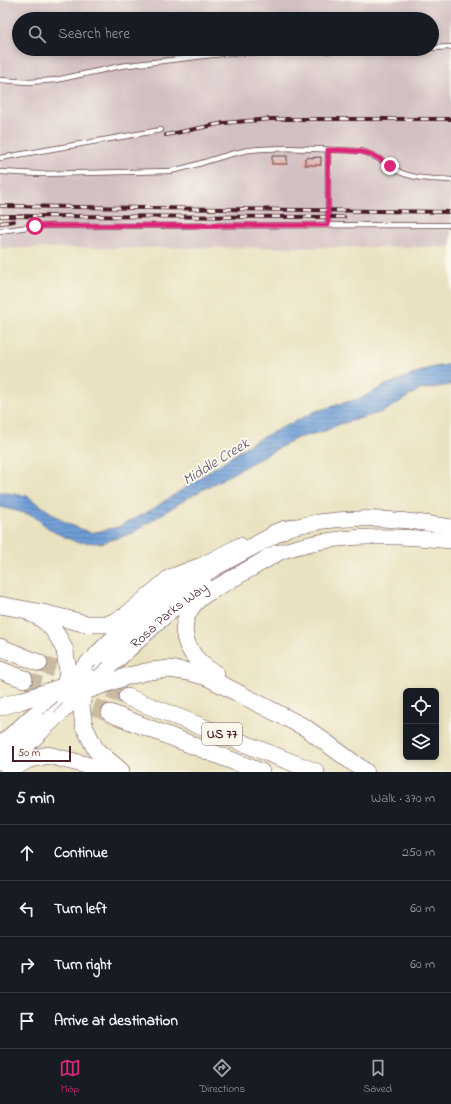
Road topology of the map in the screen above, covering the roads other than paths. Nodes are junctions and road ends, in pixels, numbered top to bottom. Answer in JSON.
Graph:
{"nodes":[{"id":1,"x":439,"y":48,"type":"edge"},
{"id":2,"x":451,"y":48,"type":"edge"},
{"id":3,"x":204,"y":56,"type":"edge"},
{"id":4,"x":0,"y":80,"type":"edge"},
{"id":5,"x":161,"y":130,"type":"dead end"},
{"id":6,"x":328,"y":150,"type":"junction"},
{"id":7,"x":0,"y":158,"type":"edge"},
{"id":8,"x":0,"y":172,"type":"edge"},
{"id":9,"x":451,"y":180,"type":"edge"},
{"id":10,"x":328,"y":225,"type":"junction"},
{"id":11,"x":451,"y":225,"type":"edge"},
{"id":12,"x":0,"y":231,"type":"edge"},
{"id":13,"x":451,"y":527,"type":"edge"},
{"id":14,"x":286,"y":529,"type":"junction"},
{"id":15,"x":451,"y":541,"type":"edge"},
{"id":16,"x":277,"y":553,"type":"junction"},
{"id":17,"x":199,"y":567,"type":"junction"},
{"id":18,"x":8,"y":607,"type":"edge"},
{"id":19,"x":0,"y":647,"type":"edge"},
{"id":20,"x":39,"y":663,"type":"tunnel mouth"},
{"id":21,"x":99,"y":664,"type":"junction"},
{"id":22,"x":0,"y":670,"type":"edge"},
{"id":23,"x":24,"y":679,"type":"tunnel mouth"},
{"id":24,"x":86,"y":685,"type":"junction"},
{"id":25,"x":64,"y":692,"type":"junction"},
{"id":26,"x":127,"y":697,"type":"tunnel mouth"},
{"id":27,"x":248,"y":698,"type":"junction"},
{"id":28,"x":0,"y":707,"type":"edge"},
{"id":29,"x":110,"y":713,"type":"tunnel mouth"},
{"id":30,"x":49,"y":714,"type":"junction"},
{"id":31,"x":0,"y":743,"type":"edge"},
{"id":32,"x":0,"y":761,"type":"edge"},
{"id":33,"x":1,"y":772,"type":"edge"},
{"id":34,"x":8,"y":772,"type":"edge"},
{"id":35,"x":113,"y":772,"type":"edge"},
{"id":36,"x":123,"y":772,"type":"edge"},
{"id":37,"x":261,"y":772,"type":"edge"},
{"id":38,"x":316,"y":772,"type":"edge"},
{"id":39,"x":366,"y":772,"type":"edge"}],
"edges":[{"from":1,"to":2,"type":"lane"},
{"from":3,"to":4,"type":"lane"},
{"from":5,"to":7,"type":"lane"},
{"from":6,"to":8,"type":"lane"},
{"from":6,"to":9,"type":"lane"},
{"from":6,"to":10,"type":"lane"},
{"from":10,"to":11,"type":"lane"},
{"from":10,"to":12,"type":"lane"},
{"from":13,"to":14,"type":"highway","name":"Rosa Parks Way"},
{"from":14,"to":17,"type":"highway","name":"Rosa Parks Way"},
{"from":14,"to":21,"type":"highway"},
{"from":15,"to":16,"type":"highway","name":"Rosa Parks Way"},
{"from":16,"to":21,"type":"highway","name":"Rosa Parks Way"},
{"from":16,"to":27,"type":"highway"},
{"from":17,"to":18,"type":"highway"},
{"from":17,"to":21,"type":"highway","name":"Rosa Parks Way"},
{"from":18,"to":25,"type":"highway","bridge":true},
{"from":19,"to":20,"type":"highway"},
{"from":21,"to":24,"type":"highway"},
{"from":21,"to":25,"type":"highway","name":"Rosa Parks Way","bridge":true},
{"from":22,"to":23,"type":"highway"},
{"from":24,"to":25,"type":"highway","bridge":true},
{"from":24,"to":27,"type":"highway","bridge":true},
{"from":24,"to":30,"type":"main road","bridge":true},
{"from":24,"to":36,"type":"highway","bridge":true},
{"from":25,"to":28,"type":"highway","bridge":true},
{"from":25,"to":30,"type":"highway"},
{"from":26,"to":38,"type":"highway","number":"US 77"},
{"from":27,"to":39,"type":"highway"},
{"from":29,"to":37,"type":"highway","number":"US 77"},
{"from":30,"to":31,"type":"main road"},
{"from":30,"to":32,"type":"highway"},
{"from":30,"to":33,"type":"main road"},
{"from":34,"to":35,"type":"highway"}]}
